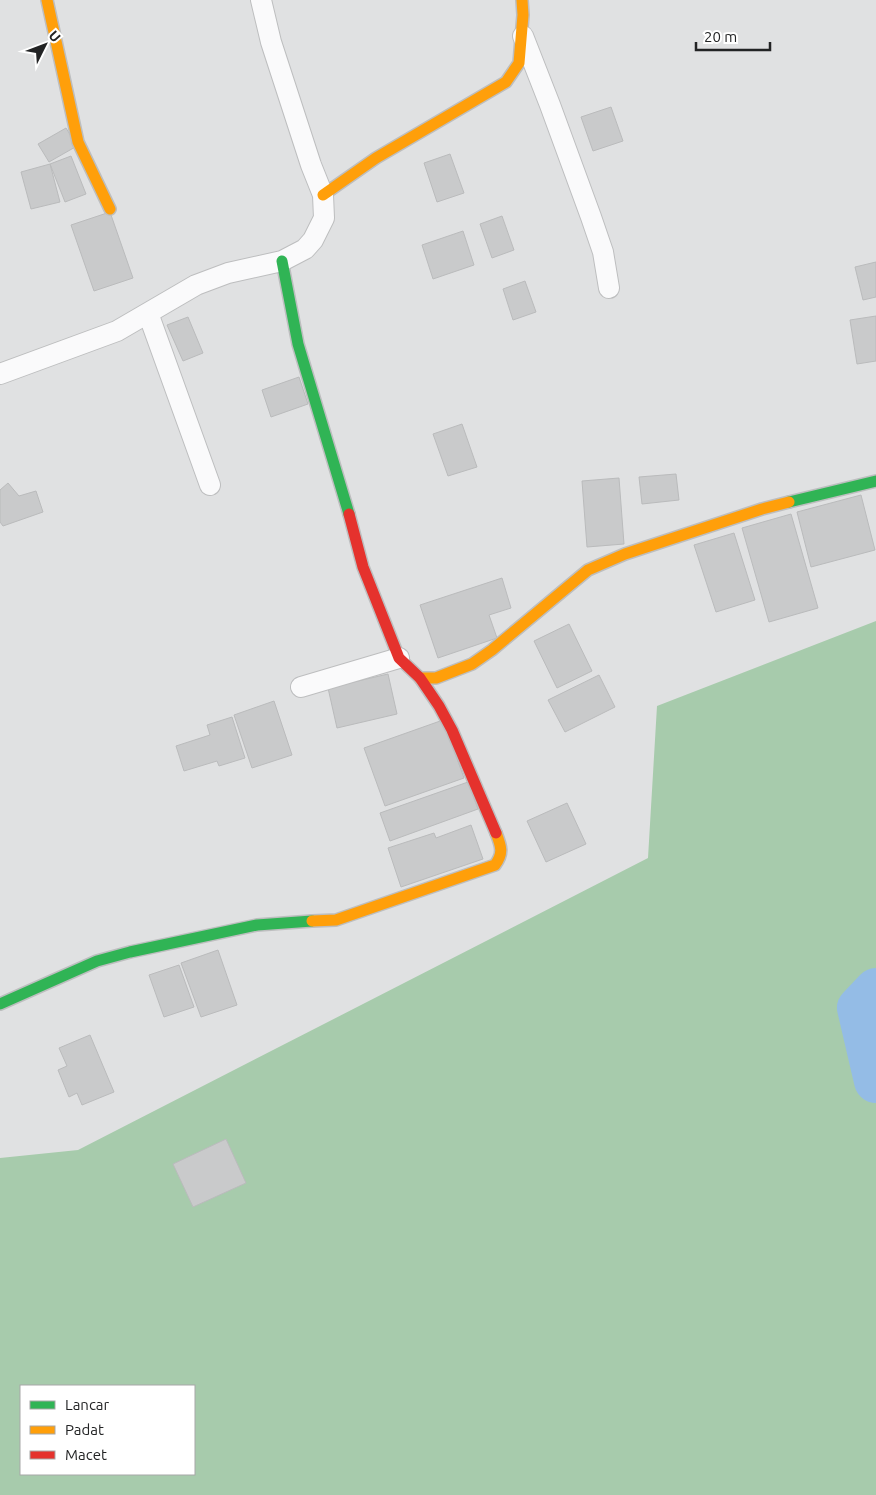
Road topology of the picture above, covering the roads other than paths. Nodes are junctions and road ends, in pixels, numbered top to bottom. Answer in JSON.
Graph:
{"nodes":[{"id":1,"x":47,"y":0,"type":"edge"},
{"id":2,"x":261,"y":0,"type":"edge"},
{"id":3,"x":522,"y":0,"type":"edge"},
{"id":4,"x":522,"y":34,"type":"junction"},
{"id":5,"x":323,"y":195,"type":"junction"},
{"id":6,"x":110,"y":209,"type":"dead end"},
{"id":7,"x":282,"y":261,"type":"junction"},
{"id":8,"x":609,"y":288,"type":"dead end"},
{"id":9,"x":148,"y":313,"type":"junction"},
{"id":10,"x":0,"y":374,"type":"edge"},
{"id":11,"x":876,"y":481,"type":"edge"},
{"id":12,"x":210,"y":485,"type":"dead end"},
{"id":13,"x":399,"y":658,"type":"junction"},
{"id":14,"x":420,"y":678,"type":"junction"},
{"id":15,"x":301,"y":687,"type":"dead end"},
{"id":16,"x":0,"y":1004,"type":"edge"}],
"edges":[{"from":1,"to":6,"type":"street"},
{"from":2,"to":5,"type":"street"},
{"from":3,"to":4,"type":"street"},
{"from":4,"to":5,"type":"street"},
{"from":4,"to":8,"type":"street"},
{"from":5,"to":7,"type":"street"},
{"from":7,"to":9,"type":"street"},
{"from":7,"to":13,"type":"street"},
{"from":9,"to":10,"type":"street"},
{"from":9,"to":12,"type":"street"},
{"from":11,"to":14,"type":"street"},
{"from":13,"to":14,"type":"street"},
{"from":13,"to":15,"type":"street"},
{"from":14,"to":16,"type":"street"}]}
